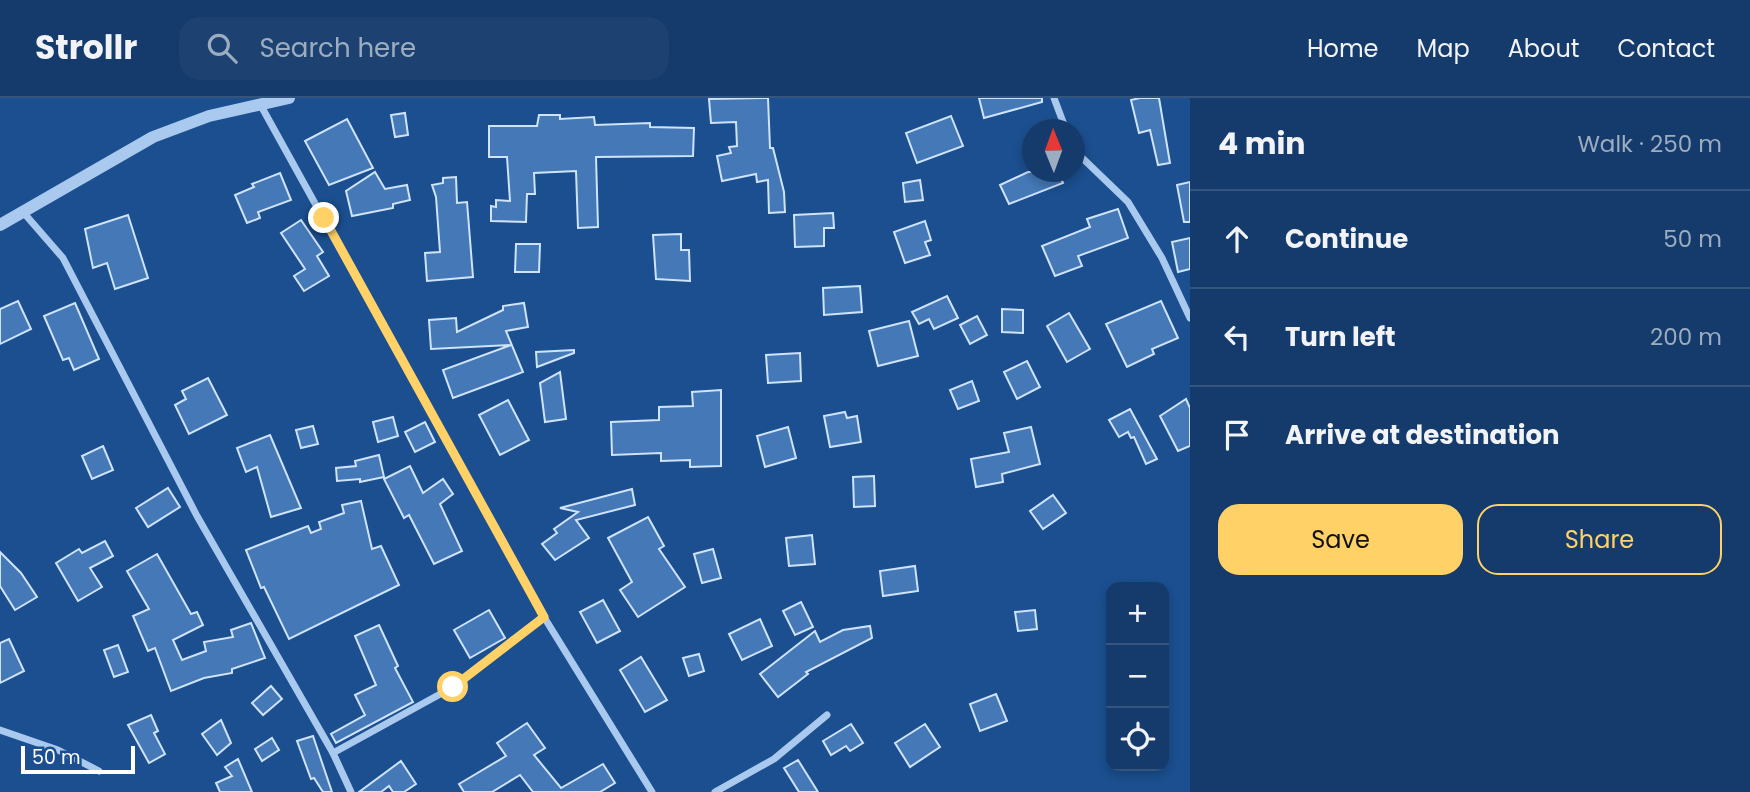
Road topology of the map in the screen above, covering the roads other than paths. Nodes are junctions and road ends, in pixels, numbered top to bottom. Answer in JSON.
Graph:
{"nodes":[{"id":1,"x":289,"y":98,"type":"edge"},
{"id":2,"x":1054,"y":98,"type":"edge"},
{"id":3,"x":260,"y":103,"type":"junction"},
{"id":4,"x":1062,"y":119,"type":"edge"},
{"id":5,"x":1085,"y":161,"type":"edge"},
{"id":6,"x":23,"y":212,"type":"junction"},
{"id":7,"x":0,"y":225,"type":"edge"},
{"id":8,"x":1190,"y":318,"type":"edge"},
{"id":9,"x":544,"y":617,"type":"junction"},
{"id":10,"x":827,"y":715,"type":"dead end"},
{"id":11,"x":0,"y":730,"type":"edge"},
{"id":12,"x":333,"y":753,"type":"junction"},
{"id":13,"x":99,"y":771,"type":"dead end"},
{"id":14,"x":351,"y":792,"type":"edge"},
{"id":15,"x":652,"y":792,"type":"edge"},
{"id":16,"x":715,"y":792,"type":"edge"}],
"edges":[{"from":1,"to":3,"type":"street"},
{"from":2,"to":4,"type":"street"},
{"from":3,"to":6,"type":"street"},
{"from":3,"to":9,"type":"street"},
{"from":5,"to":8,"type":"street"},
{"from":6,"to":7,"type":"street"},
{"from":6,"to":12,"type":"street"},
{"from":9,"to":12,"type":"street"},
{"from":9,"to":15,"type":"street"},
{"from":10,"to":16,"type":"street"},
{"from":11,"to":13,"type":"street"},
{"from":12,"to":14,"type":"street"}]}
